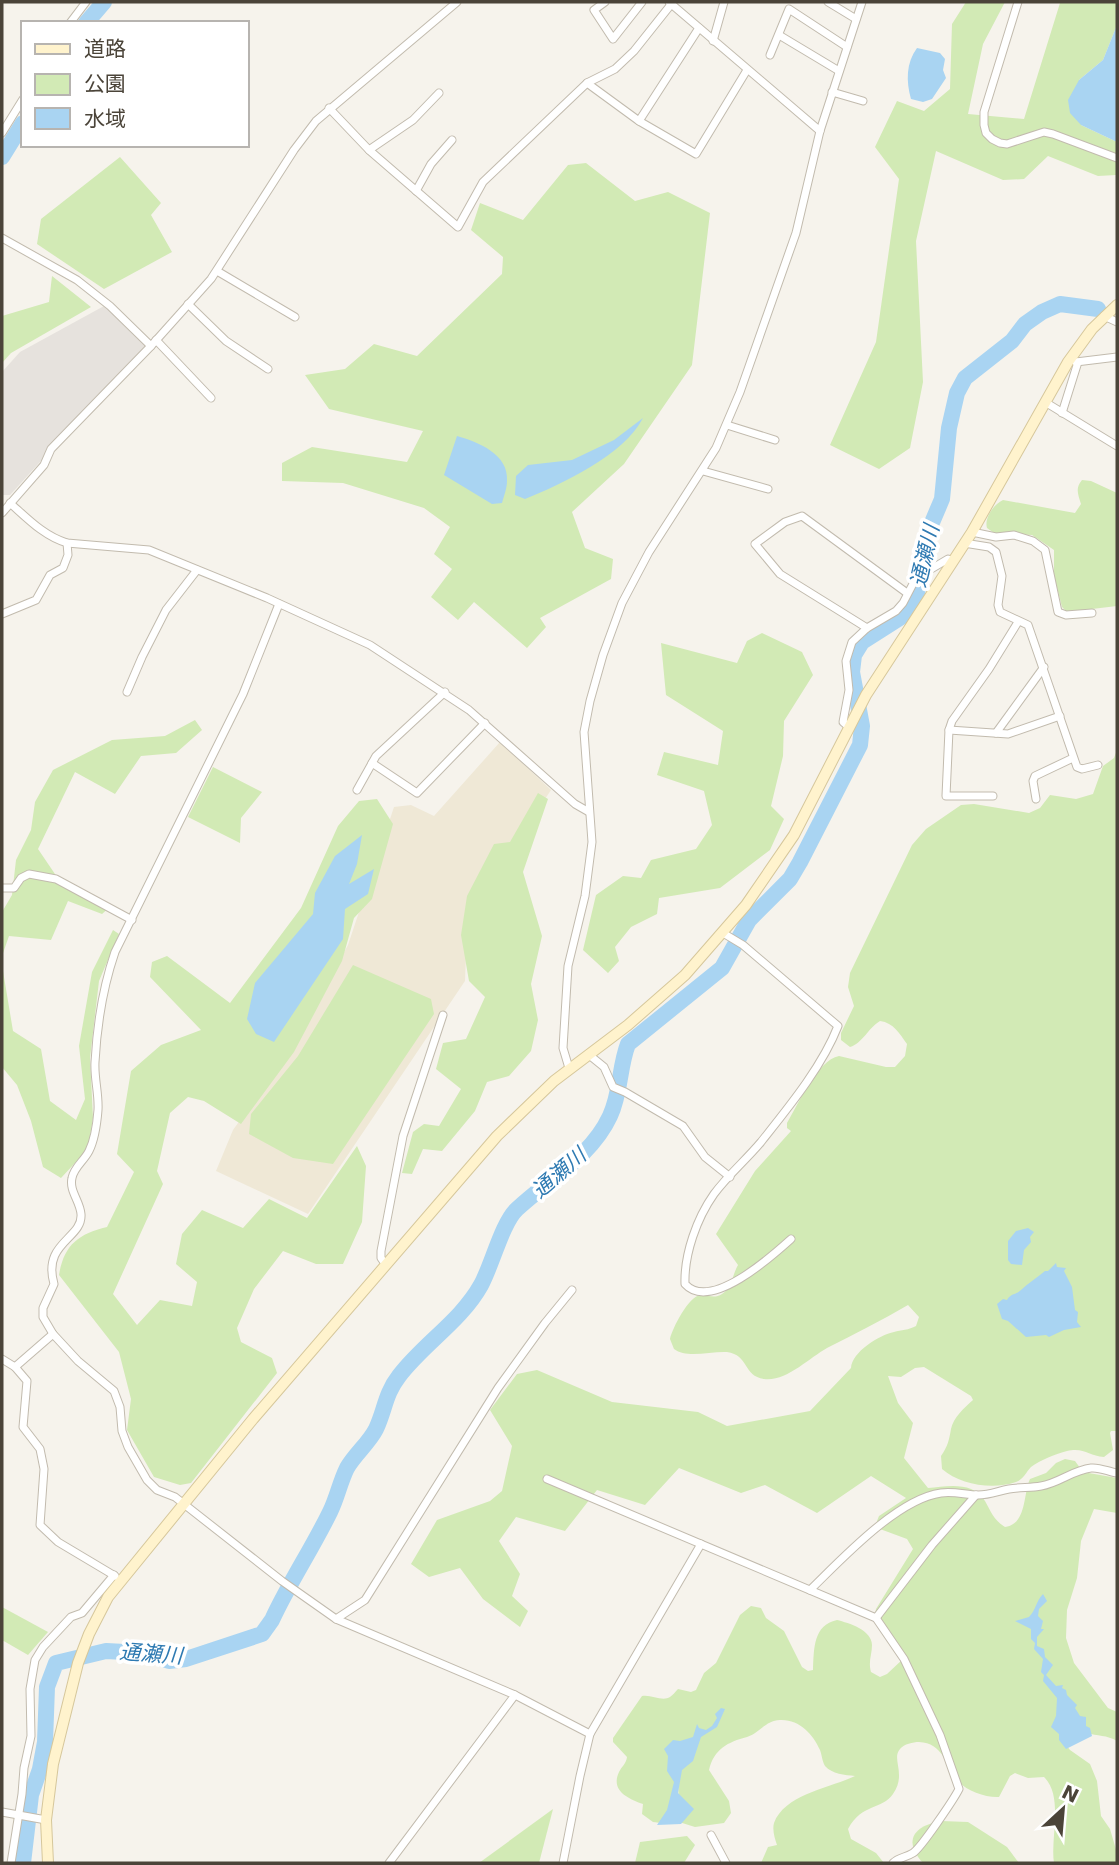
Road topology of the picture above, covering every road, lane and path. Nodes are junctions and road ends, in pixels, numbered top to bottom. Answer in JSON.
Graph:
{"nodes":[{"id":1,"x":86,"y":2,"type":"edge"},
{"id":2,"x":457,"y":2,"type":"edge"},
{"id":3,"x":605,"y":2,"type":"edge"},
{"id":4,"x":642,"y":2,"type":"edge"},
{"id":5,"x":671,"y":2,"type":"edge"},
{"id":6,"x":724,"y":2,"type":"edge"},
{"id":7,"x":828,"y":2,"type":"edge"},
{"id":8,"x":862,"y":2,"type":"edge"},
{"id":9,"x":1018,"y":2,"type":"edge"},
{"id":10,"x":856,"y":19,"type":"junction"},
{"id":11,"x":72,"y":21,"type":"edge"},
{"id":12,"x":699,"y":28,"type":"junction"},
{"id":13,"x":779,"y":34,"type":"junction"},
{"id":14,"x":713,"y":41,"type":"junction"},
{"id":15,"x":847,"y":47,"type":"junction"},
{"id":16,"x":770,"y":55,"type":"dead end"},
{"id":17,"x":747,"y":70,"type":"junction"},
{"id":18,"x":839,"y":71,"type":"junction"},
{"id":19,"x":587,"y":83,"type":"junction"},
{"id":20,"x":832,"y":92,"type":"junction"},
{"id":21,"x":439,"y":93,"type":"dead end"},
{"id":22,"x":21,"y":102,"type":"edge"},
{"id":23,"x":863,"y":102,"type":"dead end"},
{"id":24,"x":329,"y":108,"type":"junction"},
{"id":25,"x":639,"y":121,"type":"junction"},
{"id":26,"x":820,"y":131,"type":"junction"},
{"id":27,"x":2,"y":132,"type":"edge"},
{"id":28,"x":452,"y":141,"type":"dead end"},
{"id":29,"x":369,"y":150,"type":"junction"},
{"id":30,"x":1117,"y":158,"type":"edge"},
{"id":31,"x":416,"y":191,"type":"junction"},
{"id":32,"x":2,"y":238,"type":"edge"},
{"id":33,"x":217,"y":271,"type":"junction"},
{"id":34,"x":188,"y":304,"type":"junction"},
{"id":35,"x":1117,"y":305,"type":"edge"},
{"id":36,"x":1104,"y":316,"type":"junction"},
{"id":37,"x":295,"y":317,"type":"dead end"},
{"id":38,"x":1117,"y":322,"type":"edge"},
{"id":39,"x":153,"y":343,"type":"junction"},
{"id":40,"x":1117,"y":357,"type":"edge"},
{"id":41,"x":1073,"y":362,"type":"junction"},
{"id":42,"x":268,"y":369,"type":"dead end"},
{"id":43,"x":211,"y":398,"type":"dead end"},
{"id":44,"x":1045,"y":402,"type":"junction"},
{"id":45,"x":1062,"y":413,"type":"junction"},
{"id":46,"x":727,"y":425,"type":"junction"},
{"id":47,"x":775,"y":440,"type":"dead end"},
{"id":48,"x":1117,"y":446,"type":"edge"},
{"id":49,"x":704,"y":471,"type":"junction"},
{"id":50,"x":768,"y":489,"type":"dead end"},
{"id":51,"x":10,"y":503,"type":"junction"},
{"id":52,"x":2,"y":513,"type":"edge"},
{"id":53,"x":972,"y":532,"type":"junction"},
{"id":54,"x":67,"y":543,"type":"junction"},
{"id":55,"x":964,"y":543,"type":"junction"},
{"id":56,"x":954,"y":561,"type":"junction"},
{"id":57,"x":197,"y":569,"type":"junction"},
{"id":58,"x":928,"y":573,"type":"junction"},
{"id":59,"x":939,"y":584,"type":"junction"},
{"id":60,"x":907,"y":593,"type":"junction"},
{"id":61,"x":279,"y":604,"type":"junction"},
{"id":62,"x":1092,"y":613,"type":"dead end"},
{"id":63,"x":2,"y":614,"type":"edge"},
{"id":64,"x":1018,"y":622,"type":"junction"},
{"id":65,"x":866,"y":628,"type":"junction"},
{"id":66,"x":1044,"y":667,"type":"junction"},
{"id":67,"x":127,"y":692,"type":"dead end"},
{"id":68,"x":445,"y":692,"type":"junction"},
{"id":69,"x":1060,"y":716,"type":"junction"},
{"id":70,"x":485,"y":723,"type":"junction"},
{"id":71,"x":851,"y":724,"type":"junction"},
{"id":72,"x":949,"y":730,"type":"junction"},
{"id":73,"x":996,"y":733,"type":"junction"},
{"id":74,"x":1073,"y":758,"type":"junction"},
{"id":75,"x":372,"y":763,"type":"junction"},
{"id":76,"x":1098,"y":765,"type":"dead end"},
{"id":77,"x":357,"y":790,"type":"dead end"},
{"id":78,"x":993,"y":796,"type":"dead end"},
{"id":79,"x":1036,"y":799,"type":"dead end"},
{"id":80,"x":589,"y":812,"type":"junction"},
{"id":81,"x":2,"y":888,"type":"edge"},
{"id":82,"x":132,"y":920,"type":"junction"},
{"id":83,"x":728,"y":936,"type":"junction"},
{"id":84,"x":443,"y":1015,"type":"dead end"},
{"id":85,"x":588,"y":1054,"type":"junction"},
{"id":86,"x":569,"y":1068,"type":"junction"},
{"id":87,"x":730,"y":1177,"type":"junction"},
{"id":88,"x":791,"y":1239,"type":"dead end"},
{"id":89,"x":386,"y":1265,"type":"junction"},
{"id":90,"x":572,"y":1290,"type":"dead end"},
{"id":91,"x":53,"y":1334,"type":"junction"},
{"id":92,"x":2,"y":1359,"type":"edge"},
{"id":93,"x":15,"y":1367,"type":"junction"},
{"id":94,"x":1117,"y":1473,"type":"edge"},
{"id":95,"x":547,"y":1479,"type":"dead end"},
{"id":96,"x":976,"y":1495,"type":"junction"},
{"id":97,"x":182,"y":1505,"type":"junction"},
{"id":98,"x":701,"y":1544,"type":"junction"},
{"id":99,"x":117,"y":1577,"type":"junction"},
{"id":100,"x":810,"y":1590,"type":"junction"},
{"id":101,"x":876,"y":1618,"type":"junction"},
{"id":102,"x":335,"y":1619,"type":"junction"},
{"id":103,"x":515,"y":1695,"type":"junction"},
{"id":104,"x":590,"y":1734,"type":"junction"},
{"id":105,"x":2,"y":1812,"type":"edge"},
{"id":106,"x":17,"y":1815,"type":"junction"},
{"id":107,"x":46,"y":1820,"type":"junction"},
{"id":108,"x":711,"y":1835,"type":"dead end"},
{"id":109,"x":11,"y":1863,"type":"edge"},
{"id":110,"x":48,"y":1863,"type":"edge"},
{"id":111,"x":389,"y":1863,"type":"edge"},
{"id":112,"x":563,"y":1863,"type":"edge"},
{"id":113,"x":726,"y":1863,"type":"edge"},
{"id":114,"x":893,"y":1863,"type":"edge"}],
"edges":[{"from":1,"to":11,"type":"street"},
{"from":2,"to":24,"type":"street"},
{"from":3,"to":4,"type":"street"},
{"from":5,"to":12,"type":"street"},
{"from":5,"to":19,"type":"street"},
{"from":6,"to":14,"type":"street"},
{"from":7,"to":10,"type":"street"},
{"from":8,"to":10,"type":"street"},
{"from":9,"to":30,"type":"street"},
{"from":10,"to":15,"type":"street"},
{"from":12,"to":14,"type":"street"},
{"from":12,"to":25,"type":"street"},
{"from":13,"to":15,"type":"street"},
{"from":13,"to":16,"type":"street"},
{"from":13,"to":18,"type":"street"},
{"from":14,"to":17,"type":"street"},
{"from":15,"to":18,"type":"street"},
{"from":17,"to":25,"type":"street"},
{"from":17,"to":26,"type":"street"},
{"from":18,"to":20,"type":"street"},
{"from":19,"to":25,"type":"street"},
{"from":19,"to":31,"type":"street"},
{"from":20,"to":23,"type":"street"},
{"from":20,"to":26,"type":"street"},
{"from":21,"to":29,"type":"street"},
{"from":22,"to":27,"type":"street"},
{"from":24,"to":29,"type":"street"},
{"from":24,"to":33,"type":"street"},
{"from":26,"to":46,"type":"street"},
{"from":28,"to":31,"type":"street"},
{"from":29,"to":31,"type":"street"},
{"from":32,"to":39,"type":"street"},
{"from":33,"to":34,"type":"street"},
{"from":33,"to":37,"type":"street"},
{"from":34,"to":39,"type":"street"},
{"from":34,"to":42,"type":"street"},
{"from":35,"to":36,"type":"street"},
{"from":36,"to":38,"type":"street"},
{"from":36,"to":41,"type":"street"},
{"from":39,"to":43,"type":"street"},
{"from":39,"to":51,"type":"street"},
{"from":40,"to":41,"type":"street"},
{"from":41,"to":44,"type":"street"},
{"from":41,"to":45,"type":"street"},
{"from":44,"to":45,"type":"street"},
{"from":44,"to":53,"type":"street"},
{"from":45,"to":48,"type":"street"},
{"from":46,"to":47,"type":"street"},
{"from":46,"to":49,"type":"street"},
{"from":49,"to":50,"type":"street"},
{"from":49,"to":80,"type":"street"},
{"from":51,"to":52,"type":"street"},
{"from":51,"to":54,"type":"street"},
{"from":53,"to":55,"type":"street"},
{"from":53,"to":62,"type":"street"},
{"from":54,"to":57,"type":"street"},
{"from":54,"to":63,"type":"street"},
{"from":55,"to":56,"type":"street"},
{"from":55,"to":64,"type":"street"},
{"from":56,"to":58,"type":"street"},
{"from":56,"to":59,"type":"street"},
{"from":57,"to":61,"type":"street"},
{"from":57,"to":67,"type":"street"},
{"from":58,"to":59,"type":"street"},
{"from":58,"to":60,"type":"street"},
{"from":59,"to":71,"type":"street"},
{"from":60,"to":65,"type":"street"},
{"from":60,"to":65,"type":"street"},
{"from":61,"to":68,"type":"street"},
{"from":61,"to":82,"type":"street"},
{"from":64,"to":66,"type":"street"},
{"from":64,"to":72,"type":"street"},
{"from":65,"to":71,"type":"street"},
{"from":66,"to":69,"type":"street"},
{"from":66,"to":73,"type":"street"},
{"from":68,"to":70,"type":"street"},
{"from":68,"to":75,"type":"street"},
{"from":69,"to":73,"type":"street"},
{"from":69,"to":74,"type":"street"},
{"from":70,"to":75,"type":"street"},
{"from":70,"to":80,"type":"street"},
{"from":71,"to":83,"type":"street"},
{"from":72,"to":73,"type":"street"},
{"from":72,"to":78,"type":"street"},
{"from":74,"to":76,"type":"street"},
{"from":74,"to":79,"type":"street"},
{"from":75,"to":77,"type":"street"},
{"from":80,"to":86,"type":"street"},
{"from":81,"to":82,"type":"street"},
{"from":82,"to":91,"type":"street"},
{"from":83,"to":85,"type":"street"},
{"from":83,"to":87,"type":"street"},
{"from":84,"to":89,"type":"street"},
{"from":85,"to":86,"type":"street"},
{"from":85,"to":87,"type":"street"},
{"from":86,"to":89,"type":"street"},
{"from":87,"to":88,"type":"street"},
{"from":89,"to":97,"type":"street"},
{"from":90,"to":102,"type":"street"},
{"from":91,"to":93,"type":"street"},
{"from":91,"to":97,"type":"street"},
{"from":92,"to":93,"type":"street"},
{"from":93,"to":99,"type":"street"},
{"from":94,"to":96,"type":"street"},
{"from":95,"to":98,"type":"street"},
{"from":96,"to":100,"type":"street"},
{"from":96,"to":101,"type":"street"},
{"from":97,"to":99,"type":"street"},
{"from":97,"to":102,"type":"street"},
{"from":98,"to":100,"type":"street"},
{"from":98,"to":104,"type":"street"},
{"from":99,"to":106,"type":"street"},
{"from":99,"to":107,"type":"street"},
{"from":100,"to":101,"type":"street"},
{"from":101,"to":114,"type":"street"},
{"from":102,"to":103,"type":"street"},
{"from":103,"to":104,"type":"street"},
{"from":103,"to":111,"type":"street"},
{"from":104,"to":112,"type":"street"},
{"from":105,"to":106,"type":"street"},
{"from":106,"to":107,"type":"street"},
{"from":106,"to":109,"type":"street"},
{"from":107,"to":110,"type":"street"},
{"from":108,"to":113,"type":"street"}]}
